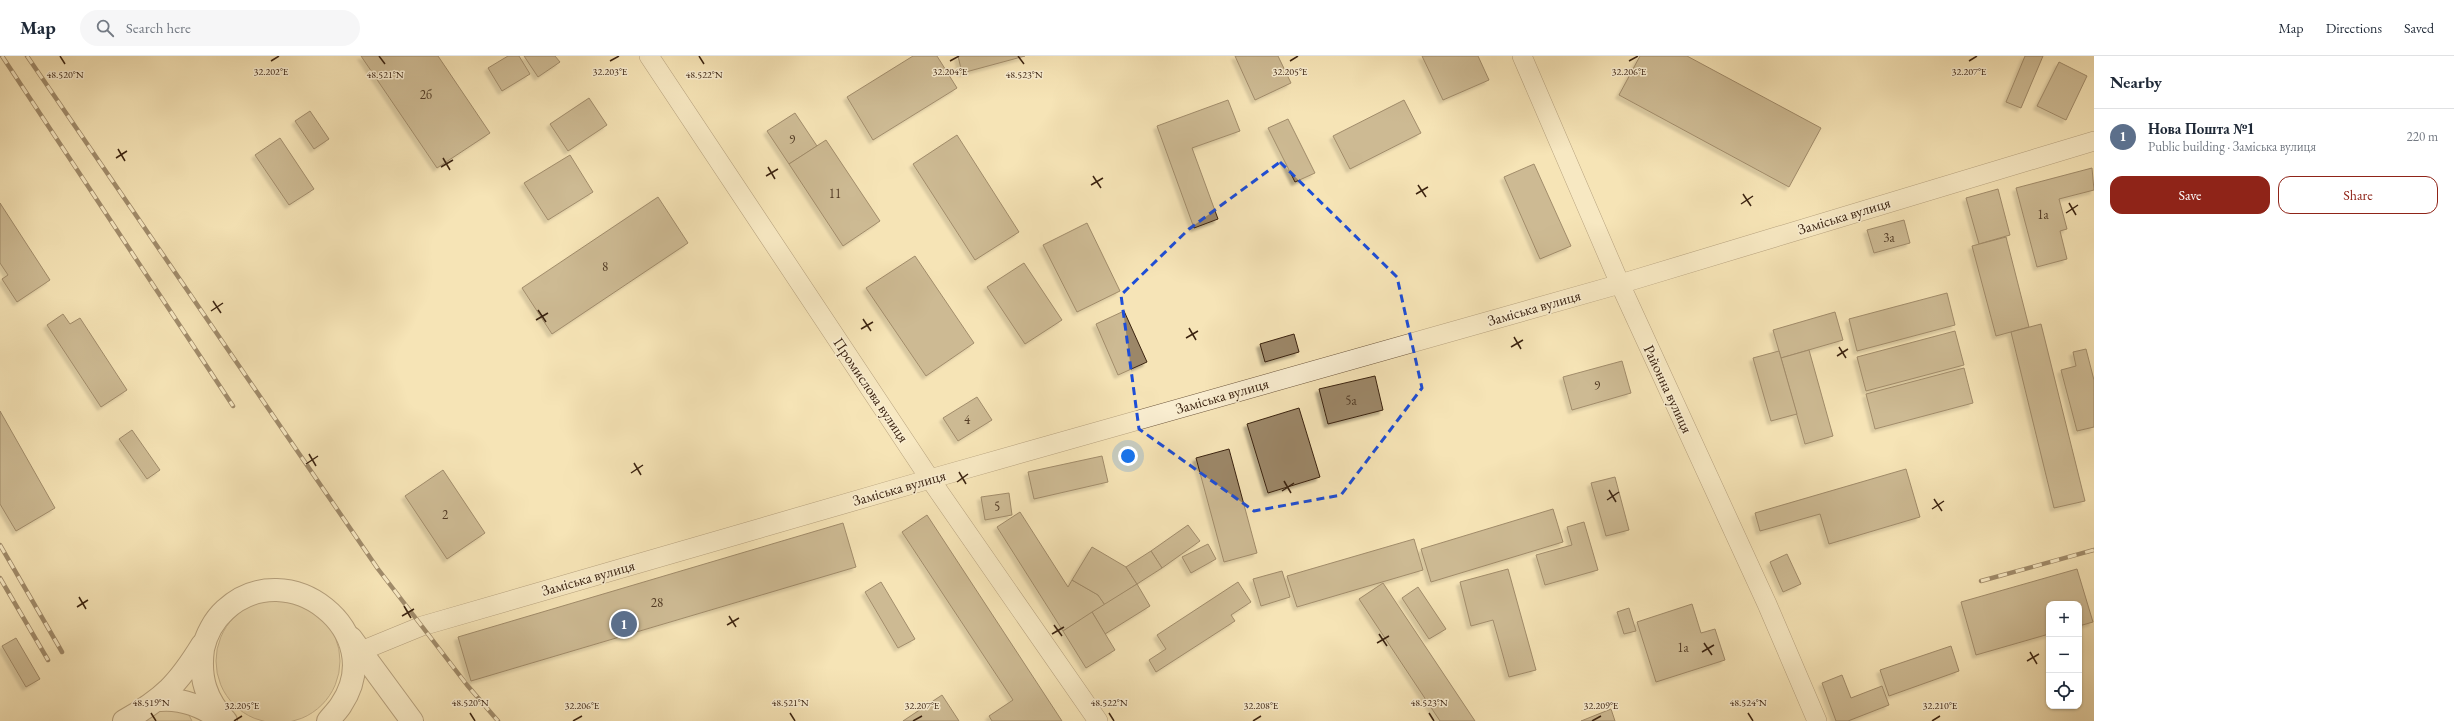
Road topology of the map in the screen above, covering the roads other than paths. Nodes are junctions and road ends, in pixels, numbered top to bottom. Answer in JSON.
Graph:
{"nodes":[{"id":1,"x":649,"y":56,"type":"edge"},
{"id":2,"x":1522,"y":56,"type":"edge"},
{"id":3,"x":2094,"y":141,"type":"edge"},
{"id":4,"x":1620,"y":284,"type":"junction"},
{"id":5,"x":930,"y":479,"type":"junction"},
{"id":6,"x":205,"y":640,"type":"junction"},
{"id":7,"x":357,"y":654,"type":"junction"},
{"id":8,"x":160,"y":700,"type":"junction"},
{"id":9,"x":124,"y":721,"type":"edge"},
{"id":10,"x":225,"y":721,"type":"edge"},
{"id":11,"x":328,"y":721,"type":"edge"},
{"id":12,"x":412,"y":721,"type":"edge"},
{"id":13,"x":1098,"y":721,"type":"edge"},
{"id":14,"x":1816,"y":721,"type":"edge"}],
"edges":[{"from":1,"to":5,"type":"street","name":"Промислова вулиця"},
{"from":2,"to":4,"type":"street","name":"Районна вулиця"},
{"from":3,"to":4,"type":"street","name":"Заміська вулиця"},
{"from":4,"to":5,"type":"street","name":"Заміська вулиця"},
{"from":4,"to":14,"type":"street","name":"Районна вулиця"},
{"from":5,"to":7,"type":"street","name":"Заміська вулиця"},
{"from":5,"to":13,"type":"street","name":"Промислова вулиця"},
{"from":6,"to":7,"type":"street"},
{"from":6,"to":8,"type":"street"},
{"from":6,"to":10,"type":"street"},
{"from":7,"to":11,"type":"street"},
{"from":7,"to":12,"type":"street"},
{"from":8,"to":9,"type":"street"},
{"from":8,"to":10,"type":"street"}]}
